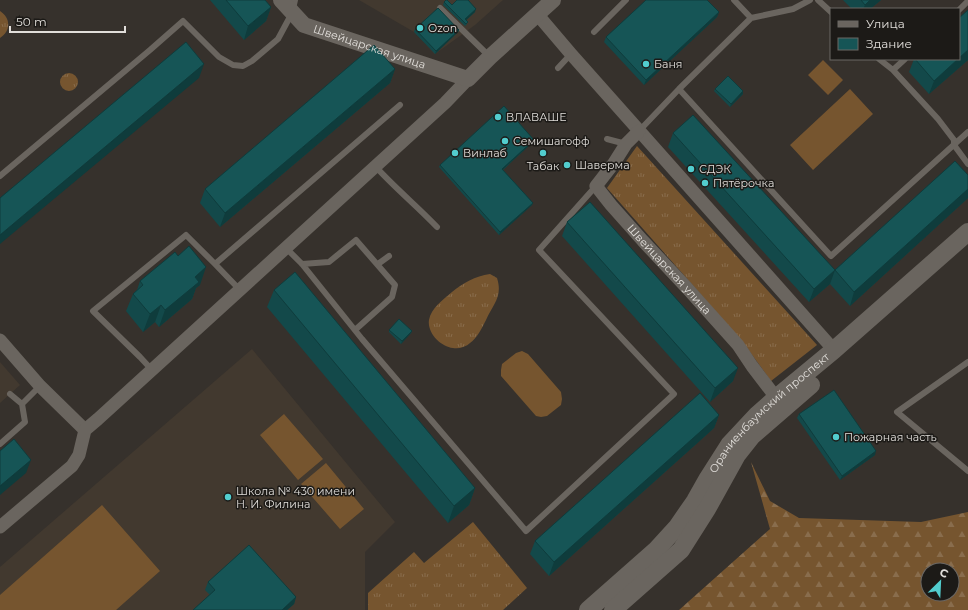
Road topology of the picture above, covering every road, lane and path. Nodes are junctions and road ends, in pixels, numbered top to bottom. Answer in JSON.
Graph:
{"nodes":[{"id":1,"x":281,"y":0,"type":"edge"},
{"id":2,"x":553,"y":0,"type":"edge"},
{"id":3,"x":626,"y":0,"type":"edge"},
{"id":4,"x":734,"y":0,"type":"edge"},
{"id":5,"x":810,"y":0,"type":"edge"},
{"id":6,"x":818,"y":0,"type":"edge"},
{"id":7,"x":968,"y":1,"type":"edge"},
{"id":8,"x":294,"y":6,"type":"edge"},
{"id":9,"x":440,"y":8,"type":"edge"},
{"id":10,"x":960,"y":9,"type":"edge"},
{"id":11,"x":830,"y":11,"type":"edge"},
{"id":12,"x":537,"y":14,"type":"junction"},
{"id":13,"x":751,"y":18,"type":"junction"},
{"id":14,"x":594,"y":32,"type":"dead end"},
{"id":15,"x":571,"y":54,"type":"junction"},
{"id":16,"x":490,"y":57,"type":"junction"},
{"id":17,"x":880,"y":60,"type":"edge"},
{"id":18,"x":904,"y":60,"type":"edge"},
{"id":19,"x":558,"y":68,"type":"dead end"},
{"id":20,"x":893,"y":70,"type":"junction"},
{"id":21,"x":468,"y":79,"type":"junction"},
{"id":22,"x":679,"y":89,"type":"junction"},
{"id":23,"x":400,"y":105,"type":"dead end"},
{"id":24,"x":639,"y":131,"type":"junction"},
{"id":25,"x":968,"y":132,"type":"edge"},
{"id":26,"x":607,"y":139,"type":"dead end"},
{"id":27,"x":626,"y":144,"type":"junction"},
{"id":28,"x":954,"y":145,"type":"junction"},
{"id":29,"x":968,"y":164,"type":"edge"},
{"id":30,"x":376,"y":167,"type":"junction"},
{"id":31,"x":0,"y":176,"type":"edge"},
{"id":32,"x":596,"y":186,"type":"junction"},
{"id":33,"x":437,"y":227,"type":"dead end"},
{"id":34,"x":968,"y":232,"type":"edge"},
{"id":35,"x":968,"y":244,"type":"edge"},
{"id":36,"x":286,"y":248,"type":"junction"},
{"id":37,"x":389,"y":256,"type":"dead end"},
{"id":38,"x":215,"y":264,"type":"junction"},
{"id":39,"x":302,"y":264,"type":"junction"},
{"id":40,"x":378,"y":264,"type":"junction"},
{"id":41,"x":240,"y":290,"type":"junction"},
{"id":42,"x":355,"y":330,"type":"junction"},
{"id":43,"x":0,"y":340,"type":"edge"},
{"id":44,"x":834,"y":350,"type":"junction"},
{"id":45,"x":968,"y":362,"type":"edge"},
{"id":46,"x":152,"y":370,"type":"junction"},
{"id":47,"x":40,"y":386,"type":"junction"},
{"id":48,"x":10,"y":394,"type":"dead end"},
{"id":49,"x":781,"y":403,"type":"junction"},
{"id":50,"x":22,"y":404,"type":"junction"},
{"id":51,"x":84,"y":430,"type":"junction"},
{"id":52,"x":0,"y":444,"type":"edge"},
{"id":53,"x":968,"y":471,"type":"edge"},
{"id":54,"x":0,"y":528,"type":"edge"},
{"id":55,"x":588,"y":610,"type":"edge"},
{"id":56,"x":613,"y":610,"type":"edge"}],
"edges":[{"from":1,"to":8,"type":"street","name":"Швейцарская улица"},
{"from":2,"to":12,"type":"street"},
{"from":3,"to":14,"type":"lane"},
{"from":4,"to":13,"type":"lane"},
{"from":5,"to":13,"type":"lane"},
{"from":6,"to":11,"type":"lane"},
{"from":7,"to":10,"type":"lane"},
{"from":8,"to":21,"type":"street","name":"Швейцарская улица"},
{"from":8,"to":31,"type":"lane"},
{"from":9,"to":16,"type":"lane"},
{"from":12,"to":15,"type":"street"},
{"from":12,"to":16,"type":"street"},
{"from":13,"to":22,"type":"lane"},
{"from":15,"to":19,"type":"lane"},
{"from":15,"to":24,"type":"street"},
{"from":16,"to":21,"type":"street"},
{"from":17,"to":20,"type":"lane"},
{"from":18,"to":20,"type":"lane"},
{"from":20,"to":28,"type":"lane"},
{"from":21,"to":30,"type":"street"},
{"from":22,"to":24,"type":"lane"},
{"from":22,"to":28,"type":"lane"},
{"from":23,"to":38,"type":"lane"},
{"from":24,"to":27,"type":"street"},
{"from":24,"to":44,"type":"street"},
{"from":25,"to":28,"type":"lane"},
{"from":26,"to":27,"type":"lane"},
{"from":27,"to":32,"type":"street"},
{"from":28,"to":29,"type":"lane"},
{"from":30,"to":33,"type":"lane"},
{"from":30,"to":36,"type":"street"},
{"from":32,"to":42,"type":"lane"},
{"from":32,"to":49,"type":"street","name":"Швейцарская улица"},
{"from":34,"to":44,"type":"main road","name":"Ораниенбаумский проспект"},
{"from":35,"to":49,"type":"main road","name":"Ораниенбаумский проспект"},
{"from":36,"to":39,"type":"lane"},
{"from":36,"to":41,"type":"street"},
{"from":37,"to":40,"type":"lane"},
{"from":38,"to":41,"type":"lane"},
{"from":38,"to":46,"type":"lane"},
{"from":39,"to":40,"type":"lane"},
{"from":39,"to":42,"type":"lane"},
{"from":40,"to":42,"type":"lane"},
{"from":41,"to":46,"type":"street"},
{"from":43,"to":47,"type":"street"},
{"from":44,"to":49,"type":"main road","name":"Ораниенбаумский проспект"},
{"from":45,"to":53,"type":"lane"},
{"from":46,"to":51,"type":"street"},
{"from":47,"to":50,"type":"lane"},
{"from":47,"to":51,"type":"street"},
{"from":48,"to":50,"type":"lane"},
{"from":49,"to":55,"type":"main road","name":"Ораниенбаумский проспект"},
{"from":49,"to":56,"type":"main road","name":"Ораниенбаумский проспект"},
{"from":50,"to":52,"type":"lane"},
{"from":51,"to":54,"type":"street"}]}
